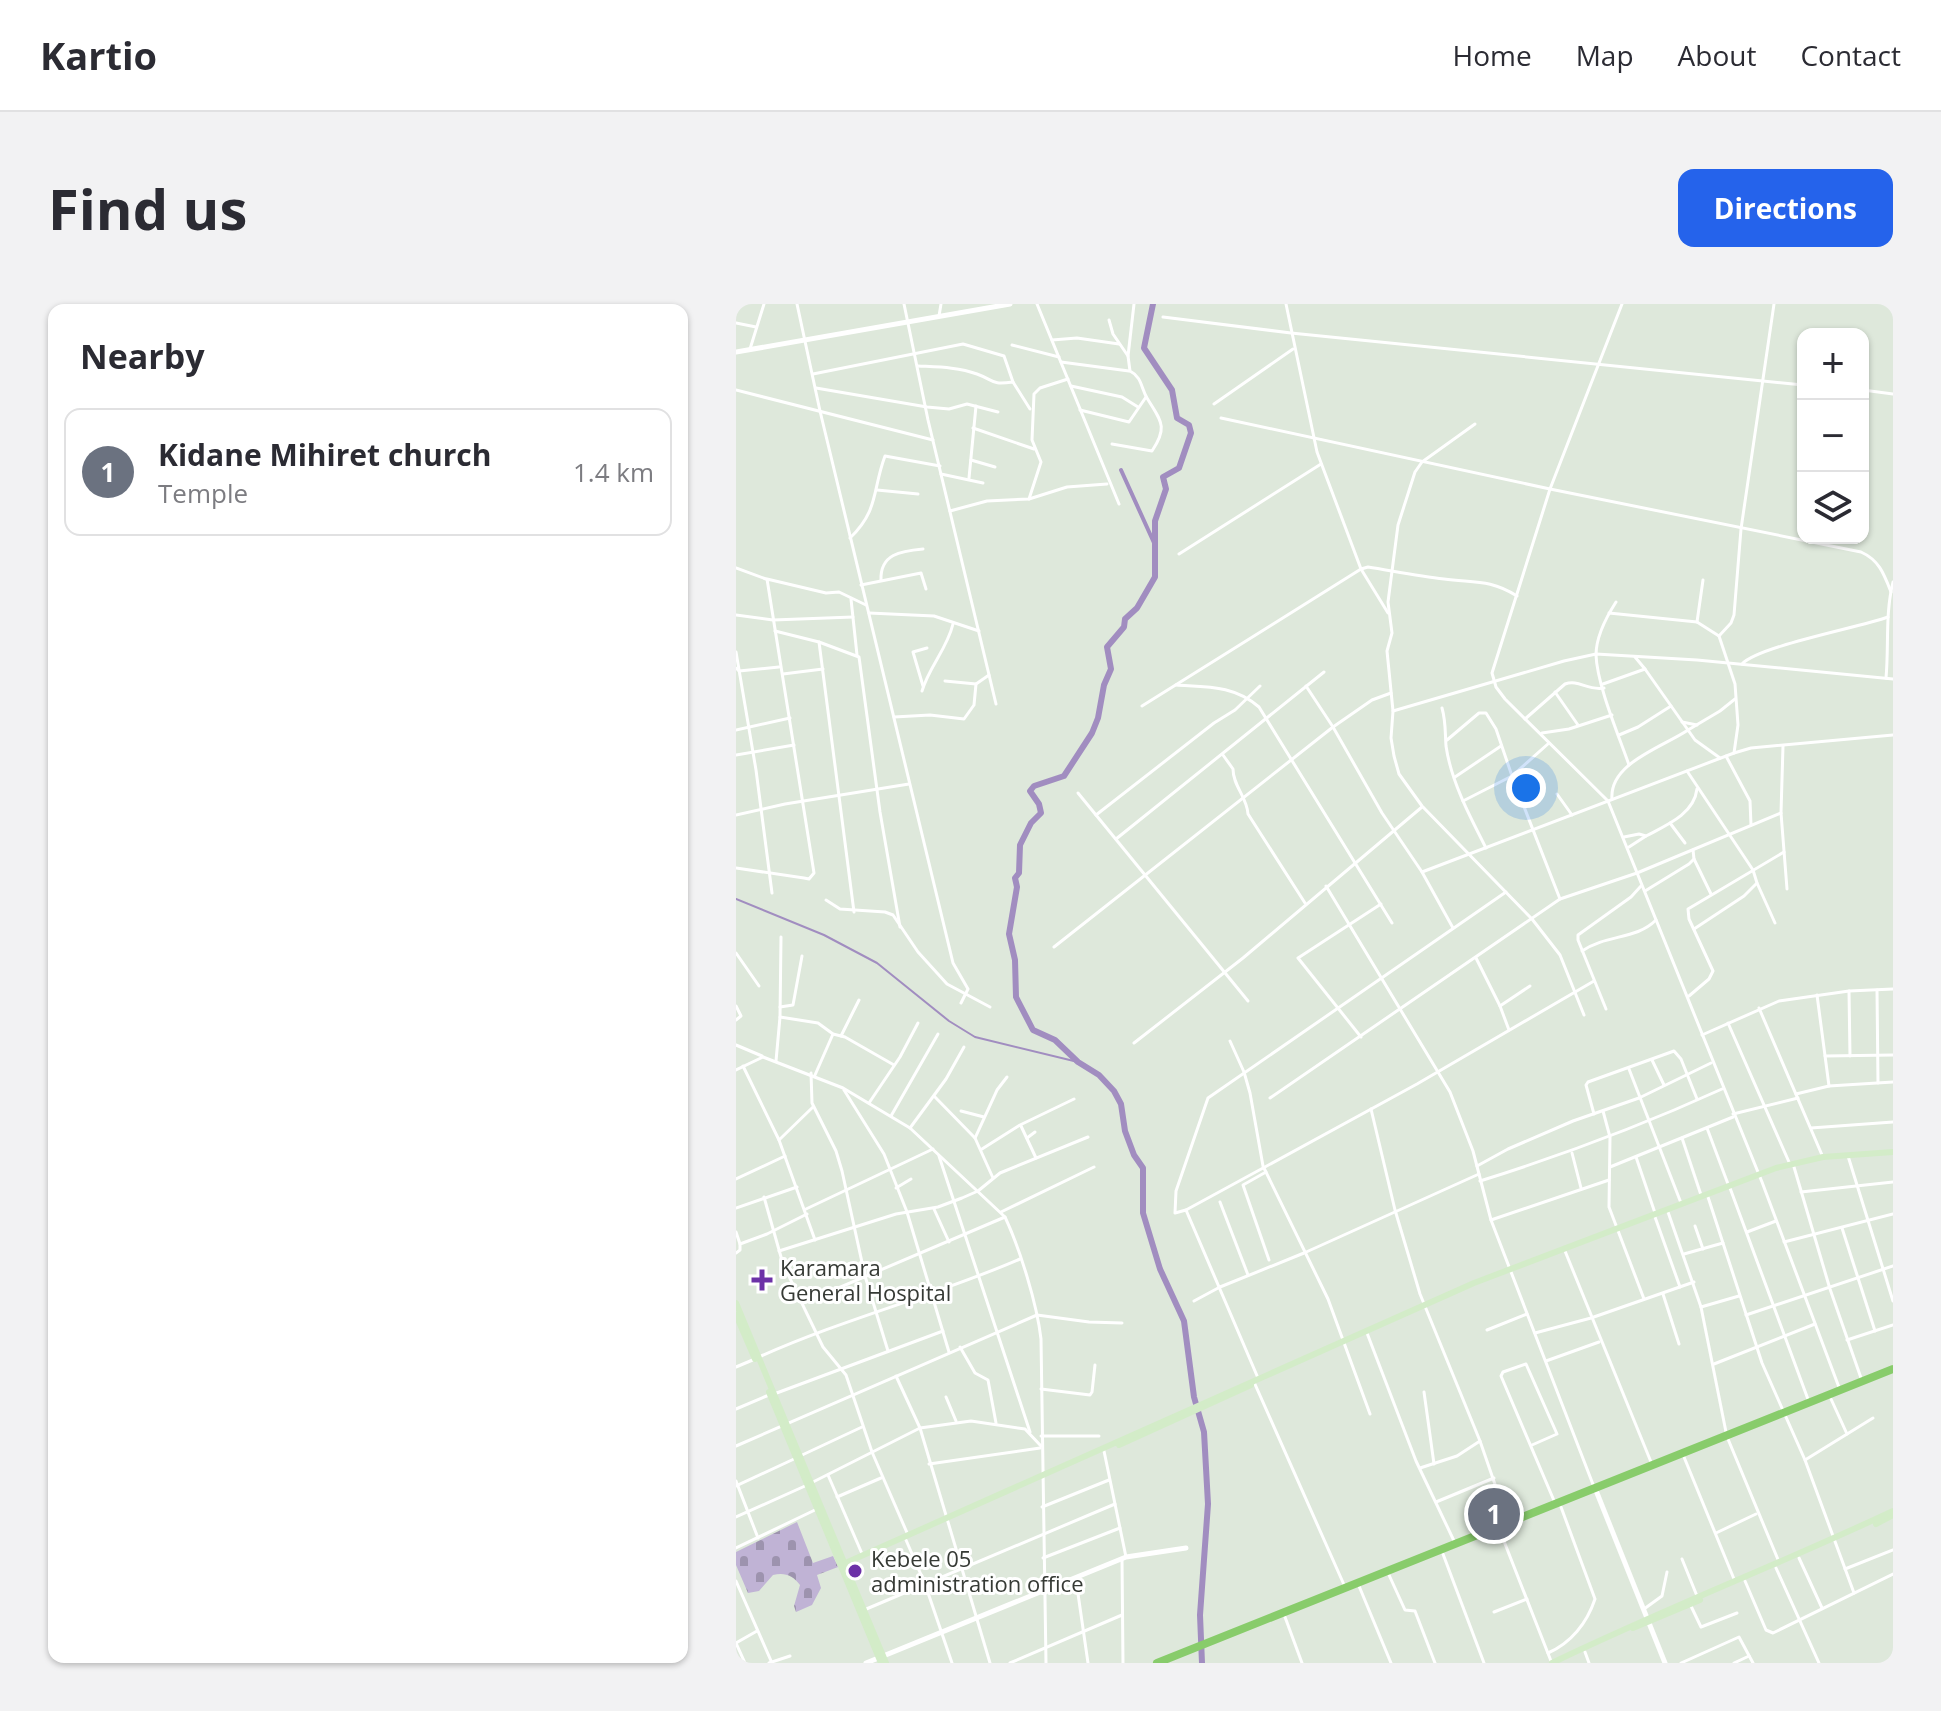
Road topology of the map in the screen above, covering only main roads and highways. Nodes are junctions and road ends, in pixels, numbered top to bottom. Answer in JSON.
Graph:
{"nodes":[{"id":1,"x":1893,"y":1153,"type":"edge"},
{"id":2,"x":1848,"y":1156,"type":"junction"},
{"id":3,"x":1792,"y":1166,"type":"junction"},
{"id":4,"x":1704,"y":1196,"type":"junction"},
{"id":5,"x":1655,"y":1215,"type":"junction"},
{"id":6,"x":1617,"y":1229,"type":"junction"},
{"id":7,"x":1510,"y":1270,"type":"junction"},
{"id":8,"x":736,"y":1303,"type":"edge"},
{"id":9,"x":1424,"y":1306,"type":"junction"},
{"id":10,"x":736,"y":1315,"type":"edge"},
{"id":11,"x":740,"y":1323,"type":"edge"},
{"id":12,"x":1342,"y":1342,"type":"junction"},
{"id":13,"x":1893,"y":1372,"type":"edge"},
{"id":14,"x":1786,"y":1415,"type":"junction"},
{"id":15,"x":1175,"y":1417,"type":"junction"},
{"id":16,"x":1727,"y":1437,"type":"junction"},
{"id":17,"x":1044,"y":1476,"type":"junction"},
{"id":18,"x":809,"y":1484,"type":"junction"},
{"id":19,"x":1595,"y":1490,"type":"junction"},
{"id":20,"x":1558,"y":1505,"type":"junction"},
{"id":21,"x":1893,"y":1513,"type":"edge"},
{"id":22,"x":907,"y":1538,"type":"junction"},
{"id":23,"x":1834,"y":1541,"type":"junction"},
{"id":24,"x":1778,"y":1565,"type":"junction"},
{"id":25,"x":843,"y":1566,"type":"junction"},
{"id":26,"x":1359,"y":1584,"type":"junction"},
{"id":27,"x":1648,"y":1619,"type":"junction"},
{"id":28,"x":1209,"y":1645,"type":"junction"},
{"id":29,"x":1185,"y":1654,"type":"junction"},
{"id":30,"x":882,"y":1660,"type":"edge"},
{"id":31,"x":1157,"y":1663,"type":"edge"},
{"id":32,"x":1171,"y":1663,"type":"edge"},
{"id":33,"x":1552,"y":1663,"type":"edge"},
{"id":34,"x":1562,"y":1663,"type":"edge"}],
"edges":[{"from":1,"to":2,"type":"main road"},
{"from":2,"to":3,"type":"main road"},
{"from":2,"to":3,"type":"main road"},
{"from":3,"to":4,"type":"main road"},
{"from":4,"to":5,"type":"main road"},
{"from":4,"to":5,"type":"main road"},
{"from":5,"to":6,"type":"main road"},
{"from":6,"to":7,"type":"main road"},
{"from":6,"to":7,"type":"main road"},
{"from":7,"to":9,"type":"main road"},
{"from":8,"to":11,"type":"main road"},
{"from":9,"to":12,"type":"main road"},
{"from":9,"to":12,"type":"main road"},
{"from":10,"to":11,"type":"main road"},
{"from":11,"to":18,"type":"main road"},
{"from":12,"to":15,"type":"main road"},
{"from":13,"to":14,"type":"highway"},
{"from":13,"to":14,"type":"highway"},
{"from":14,"to":16,"type":"highway"},
{"from":15,"to":17,"type":"main road"},
{"from":15,"to":17,"type":"main road"},
{"from":16,"to":19,"type":"highway"},
{"from":16,"to":19,"type":"highway"},
{"from":17,"to":22,"type":"main road"},
{"from":18,"to":25,"type":"main road"},
{"from":18,"to":25,"type":"main road"},
{"from":19,"to":20,"type":"highway"},
{"from":20,"to":26,"type":"highway"},
{"from":20,"to":26,"type":"highway"},
{"from":21,"to":23,"type":"main road"},
{"from":22,"to":25,"type":"main road"},
{"from":22,"to":25,"type":"main road"},
{"from":23,"to":24,"type":"main road"},
{"from":23,"to":24,"type":"main road"},
{"from":24,"to":27,"type":"main road"},
{"from":24,"to":27,"type":"main road"},
{"from":25,"to":30,"type":"main road"},
{"from":25,"to":30,"type":"main road"},
{"from":26,"to":28,"type":"highway"},
{"from":26,"to":28,"type":"highway"},
{"from":27,"to":33,"type":"main road"},
{"from":27,"to":34,"type":"main road"},
{"from":28,"to":29,"type":"highway"},
{"from":29,"to":31,"type":"highway"},
{"from":29,"to":32,"type":"highway"}]}
